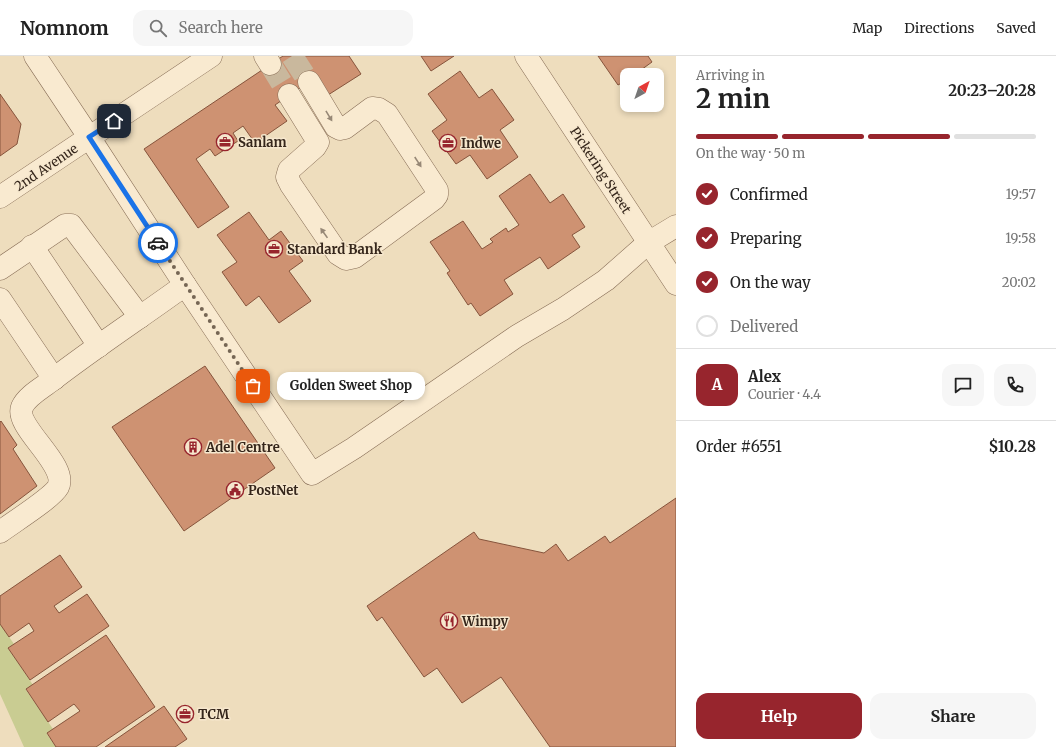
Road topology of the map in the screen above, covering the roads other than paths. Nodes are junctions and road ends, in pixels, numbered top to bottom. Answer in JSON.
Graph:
{"nodes":[{"id":1,"x":35,"y":56,"type":"edge"},
{"id":2,"x":211,"y":56,"type":"edge"},
{"id":3,"x":526,"y":56,"type":"edge"},
{"id":4,"x":309,"y":82,"type":"tunnel mouth"},
{"id":5,"x":289,"y":95,"type":"tunnel mouth"},
{"id":6,"x":89,"y":137,"type":"junction"},
{"id":7,"x":0,"y":197,"type":"edge"},
{"id":8,"x":676,"y":226,"type":"edge"},
{"id":9,"x":648,"y":243,"type":"junction"},
{"id":10,"x":32,"y":246,"type":"junction"},
{"id":11,"x":0,"y":269,"type":"edge"},
{"id":12,"x":676,"y":284,"type":"edge"},
{"id":13,"x":185,"y":285,"type":"junction"},
{"id":14,"x":0,"y":299,"type":"edge"},
{"id":15,"x":140,"y":318,"type":"junction"},
{"id":16,"x":99,"y":346,"type":"junction"},
{"id":17,"x":54,"y":379,"type":"junction"},
{"id":18,"x":0,"y":532,"type":"edge"}],
"edges":[{"from":1,"to":6,"type":"street"},
{"from":2,"to":6,"type":"street","name":"2nd Avenue"},
{"from":3,"to":9,"type":"street","name":"Pickering Street"},
{"from":4,"to":5,"type":"street","one_way":true},
{"from":6,"to":7,"type":"street","name":"2nd Avenue"},
{"from":6,"to":13,"type":"street"},
{"from":8,"to":9,"type":"street"},
{"from":9,"to":12,"type":"street","name":"Pickering Street"},
{"from":9,"to":13,"type":"street"},
{"from":10,"to":11,"type":"street"},
{"from":10,"to":15,"type":"street"},
{"from":10,"to":16,"type":"street"},
{"from":13,"to":15,"type":"street"},
{"from":14,"to":17,"type":"street"},
{"from":15,"to":16,"type":"street"},
{"from":16,"to":17,"type":"street"},
{"from":17,"to":18,"type":"street"}]}
